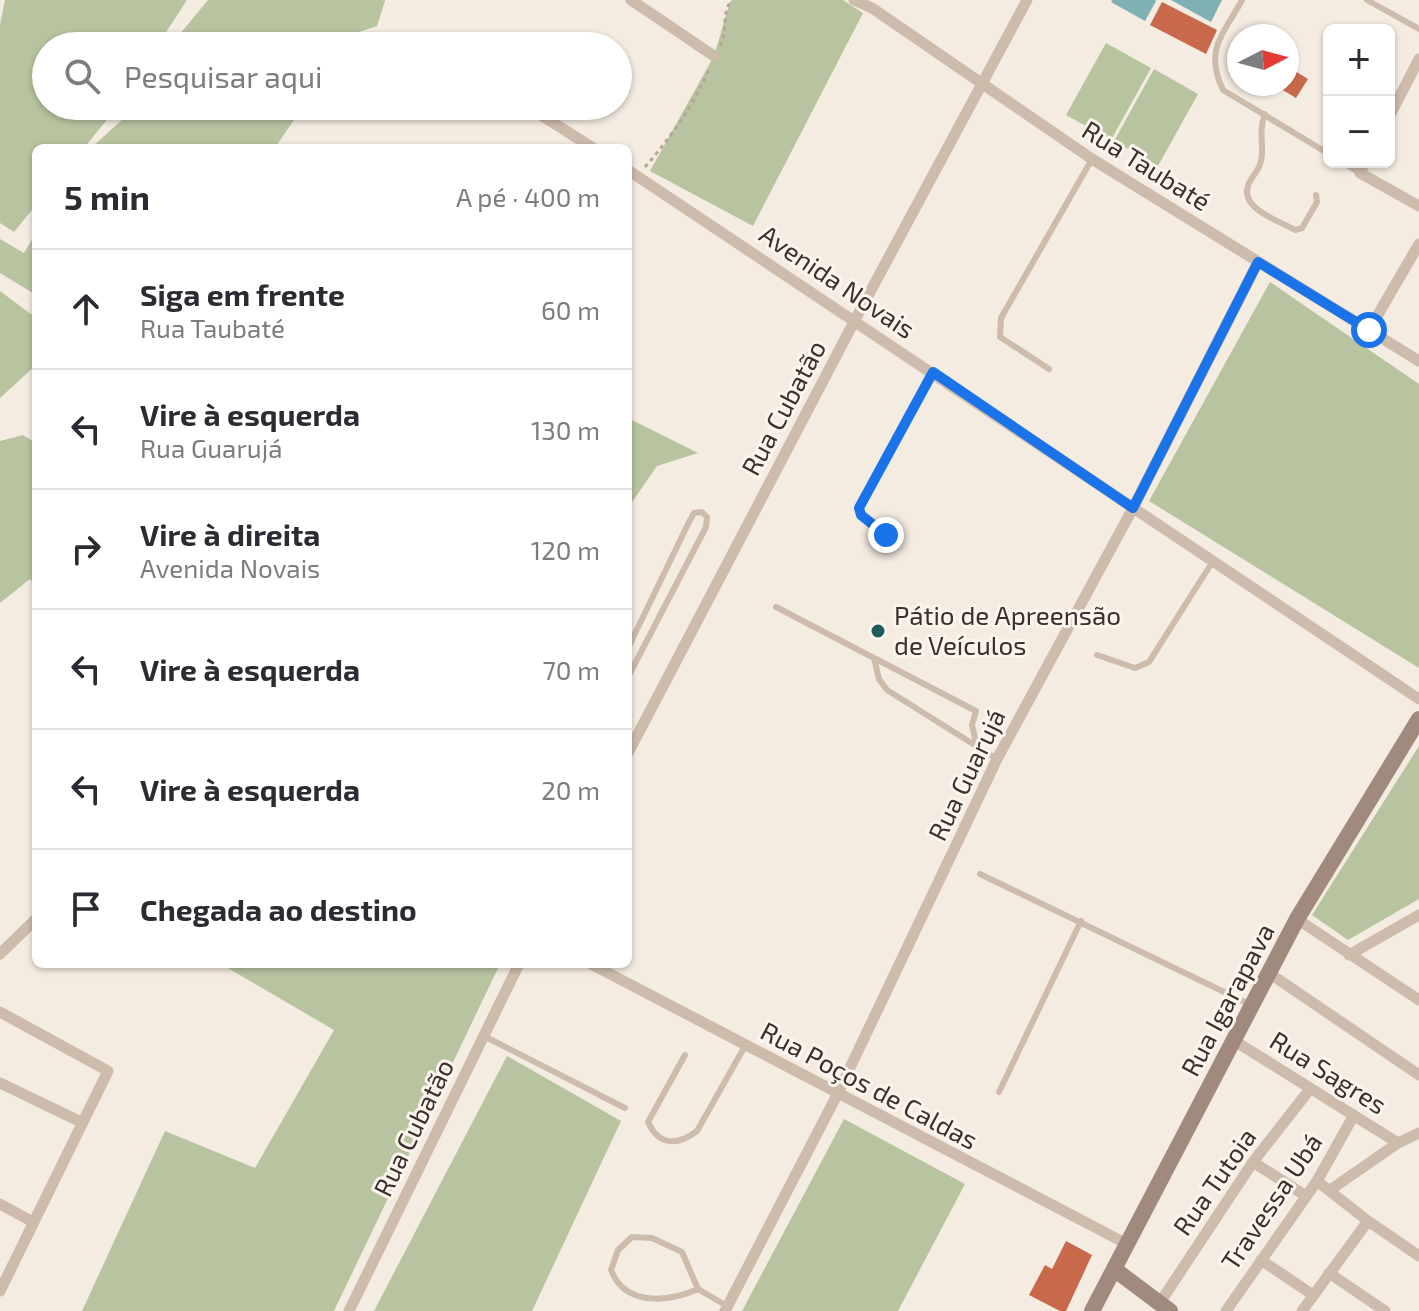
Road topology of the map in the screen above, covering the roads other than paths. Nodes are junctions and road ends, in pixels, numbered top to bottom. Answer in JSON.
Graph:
{"nodes":[{"id":1,"x":631,"y":0,"type":"edge"},
{"id":2,"x":854,"y":0,"type":"edge"},
{"id":3,"x":1027,"y":0,"type":"edge"},
{"id":4,"x":1242,"y":0,"type":"edge"},
{"id":5,"x":1367,"y":0,"type":"edge"},
{"id":6,"x":874,"y":4,"type":"edge"},
{"id":7,"x":1419,"y":29,"type":"edge"},
{"id":8,"x":714,"y":56,"type":"road end"},
{"id":9,"x":1419,"y":59,"type":"edge"},
{"id":10,"x":983,"y":85,"type":"junction"},
{"id":11,"x":1395,"y":105,"type":"edge"},
{"id":12,"x":1265,"y":114,"type":"junction"},
{"id":13,"x":549,"y":120,"type":"edge"},
{"id":14,"x":587,"y":144,"type":"edge"},
{"id":15,"x":1323,"y":150,"type":"edge"},
{"id":16,"x":1092,"y":159,"type":"junction"},
{"id":17,"x":1363,"y":168,"type":"edge"},
{"id":18,"x":632,"y":173,"type":"edge"},
{"id":19,"x":1316,"y":195,"type":"dead end"},
{"id":20,"x":1419,"y":206,"type":"edge"},
{"id":21,"x":1419,"y":244,"type":"edge"},
{"id":22,"x":1258,"y":262,"type":"junction"},
{"id":23,"x":855,"y":320,"type":"junction"},
{"id":24,"x":1369,"y":330,"type":"junction"},
{"id":25,"x":1419,"y":361,"type":"edge"},
{"id":26,"x":1049,"y":369,"type":"dead end"},
{"id":27,"x":933,"y":372,"type":"junction"},
{"id":28,"x":1133,"y":508,"type":"junction"},
{"id":29,"x":886,"y":535,"type":"dead end"},
{"id":30,"x":1213,"y":561,"type":"junction"},
{"id":31,"x":776,"y":607,"type":"dead end"},
{"id":32,"x":635,"y":634,"type":"junction"},
{"id":33,"x":632,"y":637,"type":"edge"},
{"id":34,"x":632,"y":640,"type":"edge"},
{"id":35,"x":1097,"y":655,"type":"dead end"},
{"id":36,"x":874,"y":658,"type":"junction"},
{"id":37,"x":632,"y":669,"type":"edge"},
{"id":38,"x":1419,"y":699,"type":"edge"},
{"id":39,"x":1419,"y":719,"type":"edge"},
{"id":40,"x":632,"y":745,"type":"edge"},
{"id":41,"x":977,"y":747,"type":"junction"},
{"id":42,"x":997,"y":759,"type":"junction"},
{"id":43,"x":980,"y":874,"type":"dead end"},
{"id":44,"x":1419,"y":915,"type":"edge"},
{"id":45,"x":1297,"y":919,"type":"junction"},
{"id":46,"x":1081,"y":921,"type":"junction"},
{"id":47,"x":32,"y":923,"type":"edge"},
{"id":48,"x":0,"y":954,"type":"edge"},
{"id":49,"x":1349,"y":955,"type":"junction"},
{"id":50,"x":517,"y":968,"type":"edge"},
{"id":51,"x":599,"y":968,"type":"edge"},
{"id":52,"x":1269,"y":973,"type":"junction"},
{"id":53,"x":1419,"y":1000,"type":"edge"},
{"id":54,"x":1251,"y":1005,"type":"junction"},
{"id":55,"x":0,"y":1012,"type":"edge"},
{"id":56,"x":484,"y":1036,"type":"junction"},
{"id":57,"x":1233,"y":1040,"type":"junction"},
{"id":58,"x":745,"y":1046,"type":"junction"},
{"id":59,"x":685,"y":1055,"type":"dead end"},
{"id":60,"x":1419,"y":1075,"type":"edge"},
{"id":61,"x":0,"y":1083,"type":"edge"},
{"id":62,"x":1310,"y":1089,"type":"junction"},
{"id":63,"x":999,"y":1092,"type":"dead end"},
{"id":64,"x":837,"y":1095,"type":"junction"},
{"id":65,"x":625,"y":1108,"type":"dead end"},
{"id":66,"x":1354,"y":1115,"type":"junction"},
{"id":67,"x":81,"y":1122,"type":"junction"},
{"id":68,"x":1419,"y":1133,"type":"edge"},
{"id":69,"x":1398,"y":1143,"type":"junction"},
{"id":70,"x":1253,"y":1162,"type":"junction"},
{"id":71,"x":1317,"y":1181,"type":"junction"},
{"id":72,"x":1330,"y":1190,"type":"junction"},
{"id":73,"x":1306,"y":1196,"type":"junction"},
{"id":74,"x":0,"y":1204,"type":"edge"},
{"id":75,"x":1368,"y":1221,"type":"junction"},
{"id":76,"x":33,"y":1222,"type":"junction"},
{"id":77,"x":1127,"y":1244,"type":"junction"},
{"id":78,"x":1419,"y":1256,"type":"edge"},
{"id":79,"x":1261,"y":1260,"type":"junction"},
{"id":80,"x":1114,"y":1269,"type":"junction"},
{"id":81,"x":1329,"y":1273,"type":"junction"},
{"id":82,"x":698,"y":1289,"type":"junction"},
{"id":83,"x":0,"y":1291,"type":"edge"},
{"id":84,"x":1309,"y":1306,"type":"edge"},
{"id":85,"x":1165,"y":1307,"type":"edge"},
{"id":86,"x":726,"y":1309,"type":"edge"},
{"id":87,"x":349,"y":1311,"type":"edge"},
{"id":88,"x":1092,"y":1311,"type":"edge"},
{"id":89,"x":1226,"y":1311,"type":"edge"},
{"id":90,"x":1385,"y":1311,"type":"edge"}],
"edges":[{"from":1,"to":8,"type":"street"},
{"from":2,"to":6,"type":"street","name":"Rua Taubaté"},
{"from":3,"to":10,"type":"street","name":"Rua Cubatão"},
{"from":4,"to":12,"type":"lane"},
{"from":5,"to":7,"type":"lane"},
{"from":6,"to":10,"type":"street","name":"Rua Taubaté"},
{"from":9,"to":11,"type":"street"},
{"from":10,"to":16,"type":"street","name":"Rua Taubaté"},
{"from":10,"to":23,"type":"street","name":"Rua Cubatão"},
{"from":12,"to":15,"type":"lane"},
{"from":12,"to":19,"type":"lane"},
{"from":13,"to":14,"type":"street"},
{"from":16,"to":22,"type":"street","name":"Rua Taubaté"},
{"from":16,"to":26,"type":"lane"},
{"from":17,"to":20,"type":"street"},
{"from":18,"to":23,"type":"street","name":"Avenida Novais"},
{"from":21,"to":24,"type":"street"},
{"from":22,"to":24,"type":"street","name":"Rua Taubaté"},
{"from":22,"to":28,"type":"street","name":"Rua Guarujá"},
{"from":23,"to":27,"type":"street","name":"Avenida Novais"},
{"from":23,"to":40,"type":"street","name":"Rua Cubatão"},
{"from":24,"to":25,"type":"street","name":"Rua Taubaté"},
{"from":27,"to":28,"type":"street","name":"Avenida Novais"},
{"from":27,"to":29,"type":"lane"},
{"from":28,"to":30,"type":"street","name":"Avenida Novais"},
{"from":28,"to":42,"type":"street","name":"Rua Guarujá"},
{"from":30,"to":35,"type":"lane"},
{"from":30,"to":38,"type":"street","name":"Avenida Novais"},
{"from":31,"to":36,"type":"lane"},
{"from":32,"to":33,"type":"lane"},
{"from":32,"to":34,"type":"lane"},
{"from":32,"to":37,"type":"lane"},
{"from":36,"to":41,"type":"lane"},
{"from":36,"to":41,"type":"lane"},
{"from":39,"to":45,"type":"street","name":"Rua Igarapava"},
{"from":41,"to":42,"type":"lane"},
{"from":42,"to":64,"type":"street","name":"Rua Guarujá"},
{"from":43,"to":46,"type":"lane"},
{"from":44,"to":49,"type":"street"},
{"from":45,"to":49,"type":"street"},
{"from":45,"to":52,"type":"street","name":"Rua Igarapava"},
{"from":46,"to":54,"type":"lane"},
{"from":46,"to":63,"type":"lane"},
{"from":47,"to":48,"type":"street"},
{"from":49,"to":53,"type":"street"},
{"from":50,"to":56,"type":"street","name":"Rua Cubatão"},
{"from":51,"to":58,"type":"street","name":"Rua Poços de Caldas"},
{"from":52,"to":54,"type":"street","name":"Rua Igarapava"},
{"from":52,"to":60,"type":"street"},
{"from":54,"to":57,"type":"street","name":"Rua Igarapava"},
{"from":55,"to":67,"type":"street"},
{"from":56,"to":65,"type":"lane"},
{"from":56,"to":87,"type":"street","name":"Rua Cubatão"},
{"from":57,"to":62,"type":"street","name":"Rua Sagres"},
{"from":57,"to":77,"type":"street","name":"Rua Igarapava"},
{"from":58,"to":59,"type":"lane"},
{"from":58,"to":64,"type":"street","name":"Rua Poços de Caldas"},
{"from":61,"to":67,"type":"street"},
{"from":62,"to":66,"type":"street","name":"Rua Sagres"},
{"from":62,"to":70,"type":"street","name":"Rua Tutoia"},
{"from":64,"to":77,"type":"street","name":"Rua Poços de Caldas"},
{"from":64,"to":86,"type":"street","name":"Rua Guarujá"},
{"from":66,"to":69,"type":"street","name":"Rua Sagres"},
{"from":66,"to":71,"type":"street","name":"Travessa Ubá"},
{"from":67,"to":76,"type":"street"},
{"from":68,"to":69,"type":"street"},
{"from":69,"to":72,"type":"street"},
{"from":70,"to":73,"type":"street"},
{"from":70,"to":85,"type":"street","name":"Rua Tutoia"},
{"from":71,"to":72,"type":"street"},
{"from":71,"to":73,"type":"street","name":"Travessa Ubá"},
{"from":72,"to":75,"type":"street"},
{"from":73,"to":79,"type":"street","name":"Travessa Ubá"},
{"from":74,"to":76,"type":"street"},
{"from":75,"to":78,"type":"street"},
{"from":75,"to":81,"type":"street"},
{"from":76,"to":83,"type":"street"},
{"from":77,"to":80,"type":"street","name":"Rua Igarapava"},
{"from":79,"to":84,"type":"street"},
{"from":79,"to":89,"type":"street","name":"Travessa Ubá"},
{"from":80,"to":85,"type":"street"},
{"from":80,"to":88,"type":"street","name":"Rua Igarapava"},
{"from":81,"to":84,"type":"street"},
{"from":81,"to":90,"type":"street"},
{"from":82,"to":82,"type":"lane"},
{"from":82,"to":86,"type":"lane"}]}
